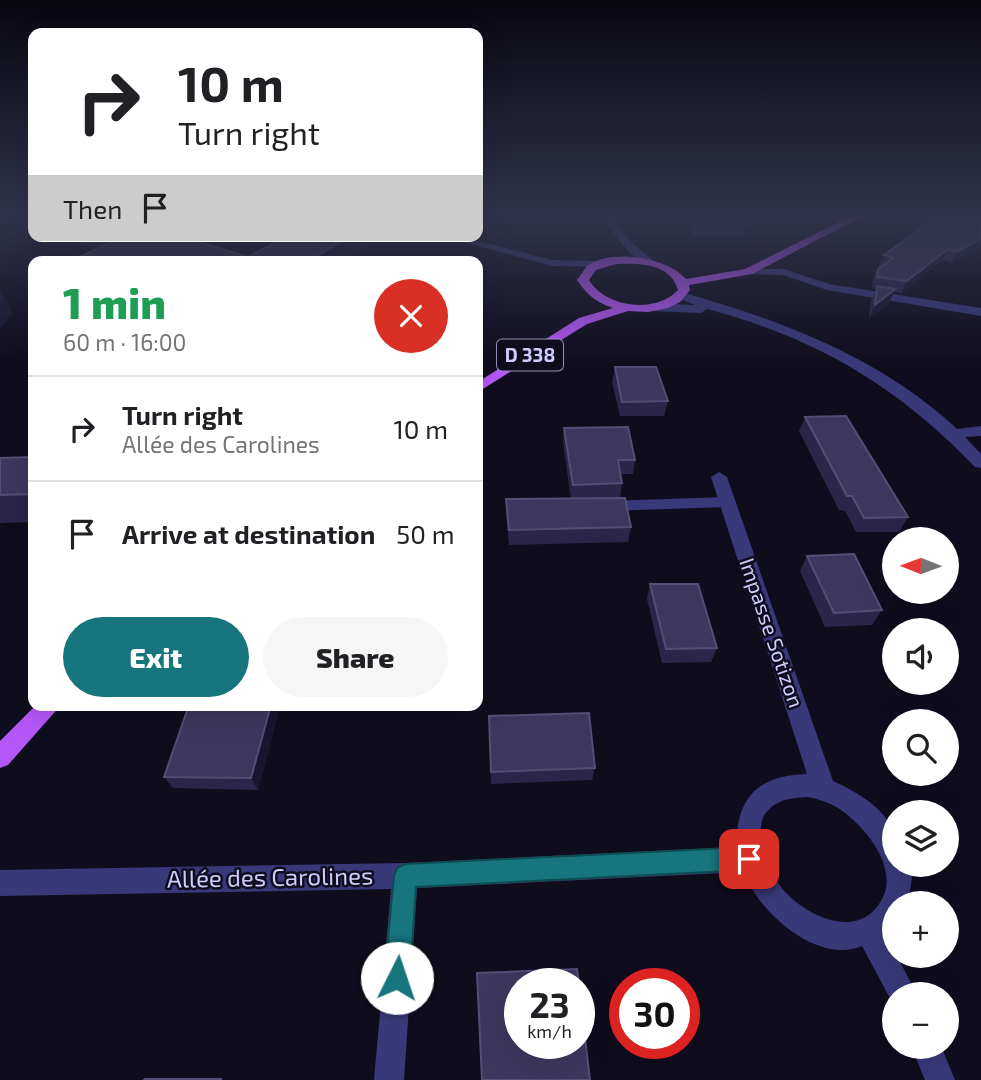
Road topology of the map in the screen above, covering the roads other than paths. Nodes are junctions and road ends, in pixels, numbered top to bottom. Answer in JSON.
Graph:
{"nodes":[{"id":1,"x":555,"y":264,"type":"edge"},
{"id":2,"x":601,"y":264,"type":"edge"},
{"id":3,"x":654,"y":264,"type":"edge"},
{"id":4,"x":763,"y":264,"type":"edge"},
{"id":5,"x":671,"y":271,"type":"junction"},
{"id":6,"x":748,"y":272,"type":"junction"},
{"id":7,"x":583,"y":280,"type":"junction"},
{"id":8,"x":682,"y":290,"type":"junction"},
{"id":9,"x":593,"y":296,"type":"junction"},
{"id":10,"x":629,"y":307,"type":"junction"},
{"id":11,"x":653,"y":307,"type":"junction"},
{"id":12,"x":715,"y":309,"type":"junction"},
{"id":13,"x":981,"y":312,"type":"edge"},
{"id":14,"x":583,"y":321,"type":"junction"},
{"id":15,"x":483,"y":385,"type":"edge"},
{"id":16,"x":981,"y":431,"type":"edge"},
{"id":17,"x":952,"y":434,"type":"junction"},
{"id":18,"x":981,"y":463,"type":"edge"},
{"id":19,"x":719,"y":477,"type":"dead end"},
{"id":20,"x":727,"y":502,"type":"junction"},
{"id":21,"x":589,"y":506,"type":"edge"},
{"id":22,"x":44,"y":711,"type":"edge"},
{"id":23,"x":0,"y":757,"type":"edge"},
{"id":24,"x":824,"y":789,"type":"junction"},
{"id":25,"x":882,"y":835,"type":"edge"},
{"id":26,"x":749,"y":859,"type":"junction"},
{"id":27,"x":405,"y":876,"type":"junction"},
{"id":28,"x":0,"y":883,"type":"edge"},
{"id":29,"x":882,"y":923,"type":"edge"},
{"id":30,"x":869,"y":932,"type":"junction"},
{"id":31,"x":896,"y":982,"type":"edge"},
{"id":32,"x":931,"y":1059,"type":"edge"},
{"id":33,"x":389,"y":1080,"type":"edge"},
{"id":34,"x":940,"y":1080,"type":"edge"}],
"edges":[{"from":1,"to":7,"type":"street"},
{"from":2,"to":7,"type":"main road"},
{"from":3,"to":5,"type":"main road"},
{"from":4,"to":6,"type":"main road"},
{"from":5,"to":6,"type":"main road"},
{"from":5,"to":8,"type":"main road"},
{"from":6,"to":8,"type":"main road"},
{"from":6,"to":13,"type":"street"},
{"from":7,"to":9,"type":"main road"},
{"from":8,"to":11,"type":"main road"},
{"from":8,"to":12,"type":"street"},
{"from":9,"to":10,"type":"main road"},
{"from":9,"to":14,"type":"main road","number":"D 338"},
{"from":10,"to":11,"type":"main road"},
{"from":10,"to":14,"type":"main road","number":"D 338"},
{"from":11,"to":12,"type":"street"},
{"from":12,"to":17,"type":"street"},
{"from":14,"to":15,"type":"main road","number":"D 338"},
{"from":16,"to":17,"type":"street"},
{"from":17,"to":18,"type":"street"},
{"from":19,"to":20,"type":"street","name":"Impasse Sotizon"},
{"from":20,"to":21,"type":"lane"},
{"from":20,"to":24,"type":"street","name":"Impasse Sotizon"},
{"from":22,"to":23,"type":"main road"},
{"from":24,"to":25,"type":"street"},
{"from":24,"to":26,"type":"street"},
{"from":26,"to":27,"type":"street","name":"Allée des Carolines"},
{"from":26,"to":30,"type":"street"},
{"from":27,"to":28,"type":"street","name":"Allée des Carolines"},
{"from":27,"to":33,"type":"street"},
{"from":29,"to":30,"type":"street"},
{"from":30,"to":31,"type":"street"},
{"from":32,"to":34,"type":"street"}]}
